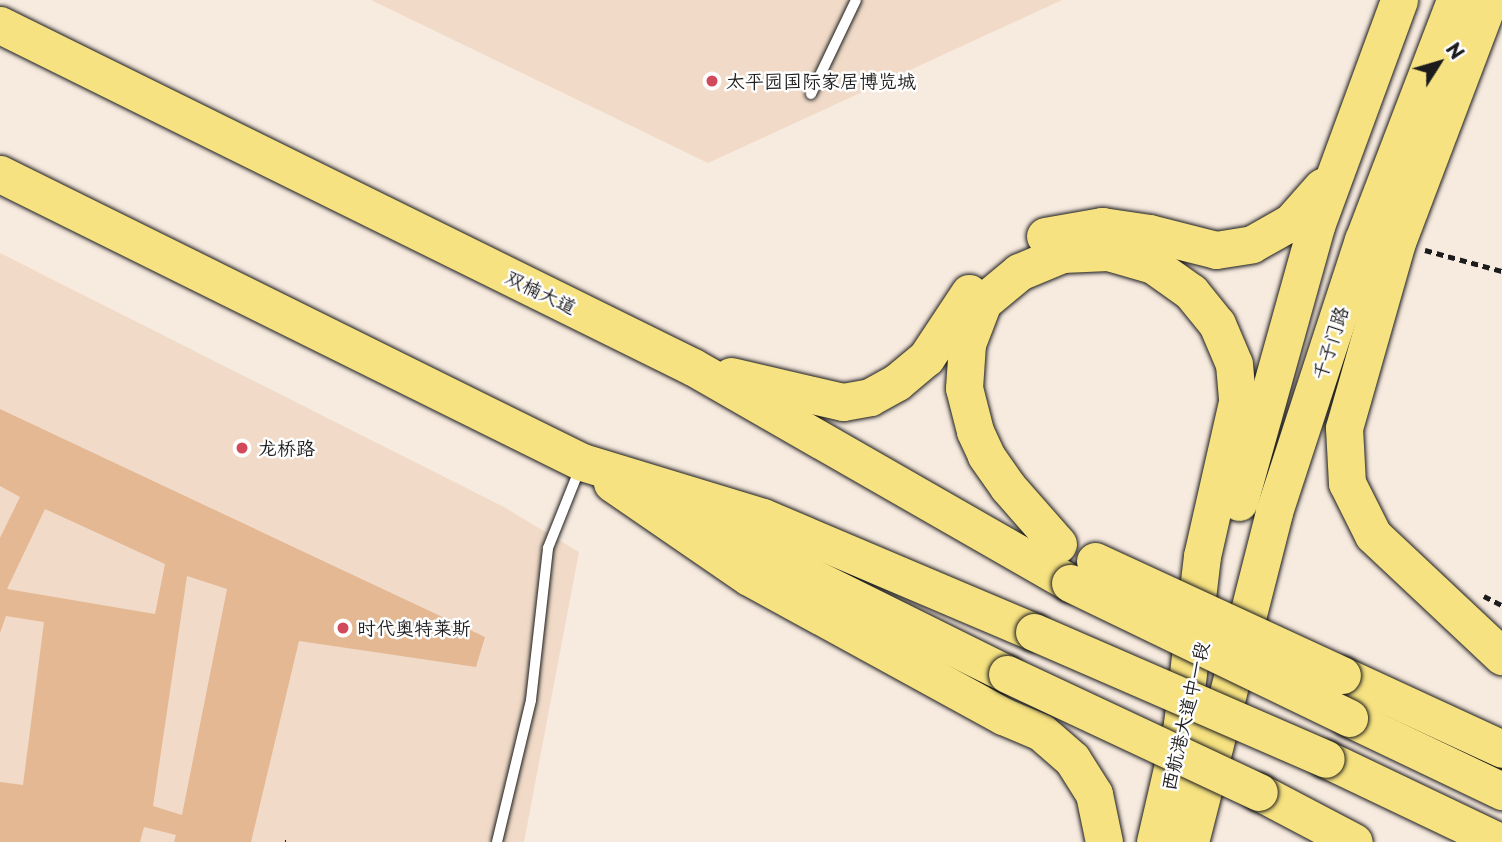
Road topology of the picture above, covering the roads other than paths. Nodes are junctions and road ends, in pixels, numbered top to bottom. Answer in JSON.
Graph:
{"nodes":[{"id":1,"x":856,"y":0,"type":"edge"},
{"id":2,"x":1399,"y":0,"type":"edge"},
{"id":3,"x":1455,"y":0,"type":"edge"},
{"id":4,"x":1489,"y":0,"type":"edge"},
{"id":5,"x":0,"y":25,"type":"edge"},
{"id":6,"x":811,"y":93,"type":"dead end"},
{"id":7,"x":1343,"y":152,"type":"junction"},
{"id":8,"x":0,"y":174,"type":"edge"},
{"id":9,"x":693,"y":367,"type":"junction"},
{"id":10,"x":582,"y":462,"type":"junction"},
{"id":11,"x":1058,"y":544,"type":"junction"},
{"id":12,"x":1082,"y":572,"type":"junction"},
{"id":13,"x":1502,"y":656,"type":"edge"},
{"id":14,"x":1342,"y":675,"type":"junction"},
{"id":15,"x":1226,"y":693,"type":"joint"},
{"id":16,"x":1181,"y":732,"type":"junction"},
{"id":17,"x":1502,"y":735,"type":"edge"},
{"id":18,"x":1502,"y":749,"type":"edge"},
{"id":19,"x":1502,"y":791,"type":"edge"},
{"id":20,"x":498,"y":842,"type":"edge"},
{"id":21,"x":1104,"y":842,"type":"edge"},
{"id":22,"x":1154,"y":842,"type":"edge"},
{"id":23,"x":1190,"y":842,"type":"edge"},
{"id":24,"x":1354,"y":842,"type":"edge"},
{"id":25,"x":1500,"y":842,"type":"edge"}],
"edges":[{"from":1,"to":6,"type":"lane"},
{"from":2,"to":7,"type":"main road"},
{"from":3,"to":15,"type":"main road","name":"千子门路"},
{"from":4,"to":13,"type":"main road"},
{"from":5,"to":9,"type":"main road","name":"双楠大道"},
{"from":7,"to":9,"type":"main road"},
{"from":7,"to":16,"type":"main road","name":"西航港大道中一段"},
{"from":8,"to":10,"type":"main road"},
{"from":9,"to":11,"type":"main road"},
{"from":9,"to":12,"type":"main road","name":"双楠大道"},
{"from":10,"to":20,"type":"lane"},
{"from":10,"to":21,"type":"main road"},
{"from":10,"to":24,"type":"main road","bridge":true},
{"from":10,"to":25,"type":"main road","bridge":true},
{"from":11,"to":12,"type":"main road"},
{"from":11,"to":16,"type":"main road"},
{"from":12,"to":14,"type":"main road","bridge":true},
{"from":12,"to":19,"type":"main road","bridge":true},
{"from":14,"to":17,"type":"main road"},
{"from":14,"to":18,"type":"main road"},
{"from":15,"to":23,"type":"main road","name":"西航港大道中一段"},
{"from":16,"to":22,"type":"main road","name":"西航港大道中一段"}]}
